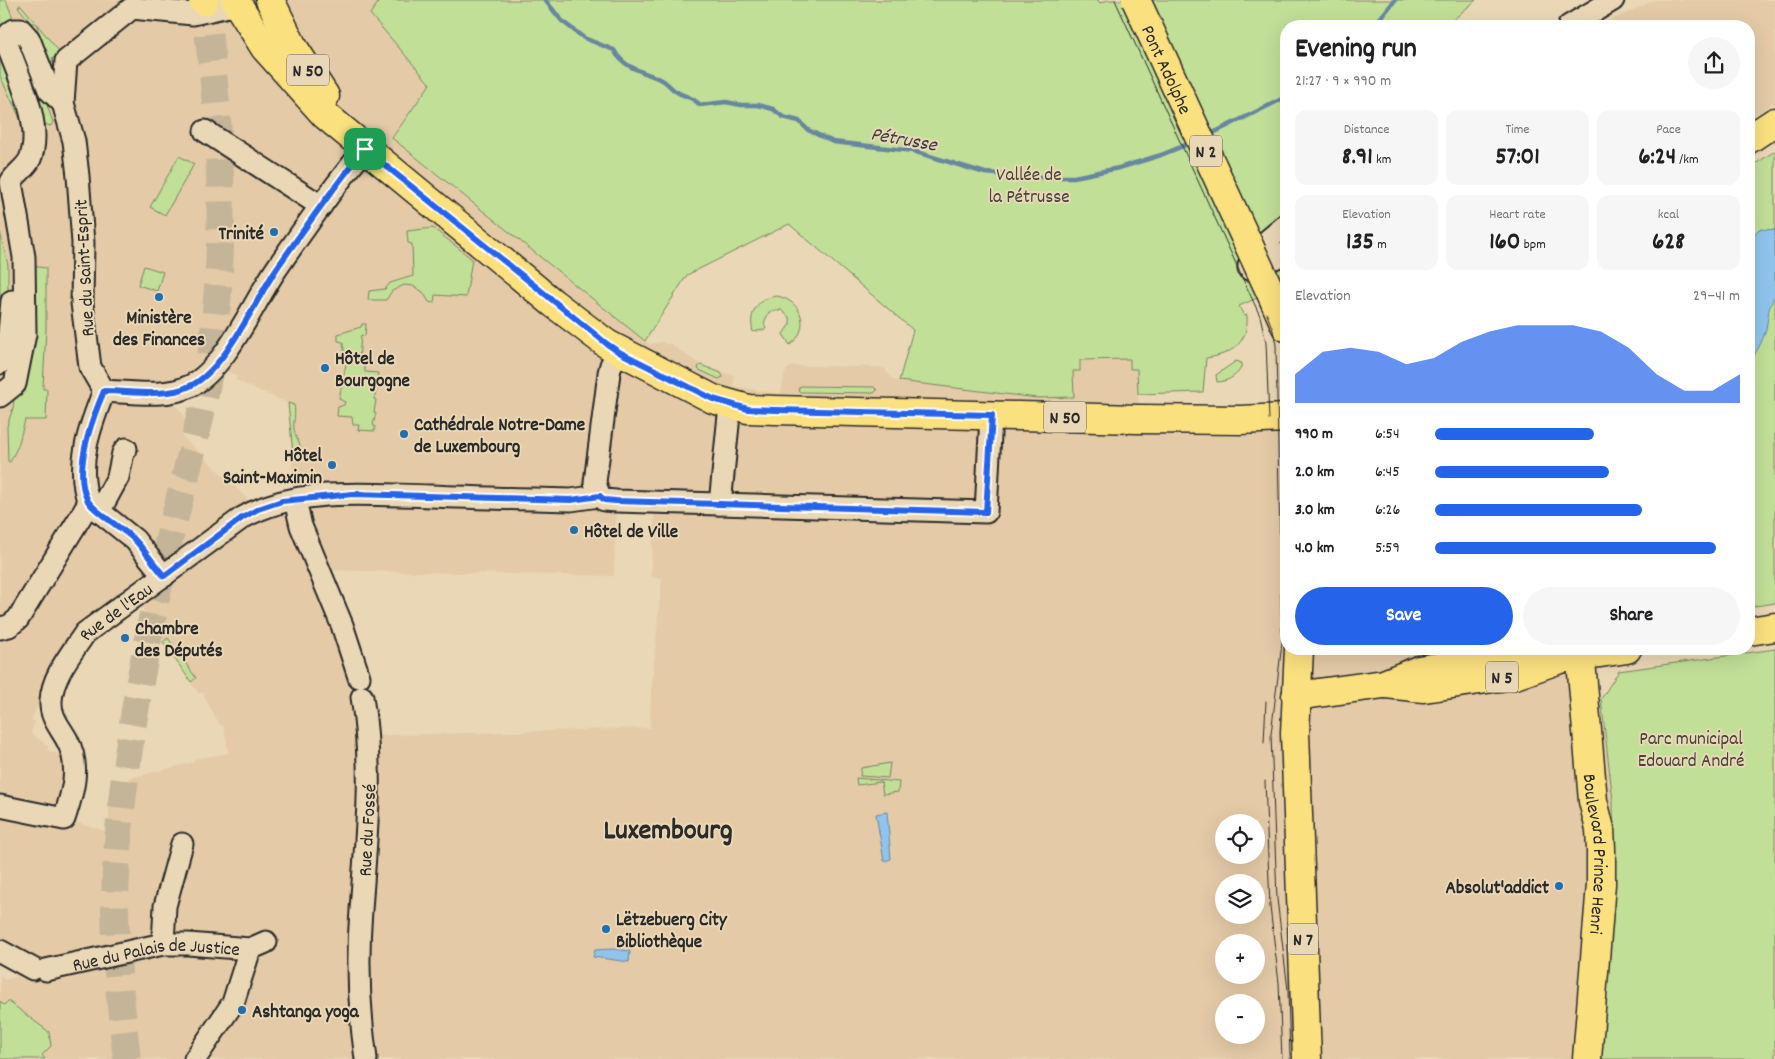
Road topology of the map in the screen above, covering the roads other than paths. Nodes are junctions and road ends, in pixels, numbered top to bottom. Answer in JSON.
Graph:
{"nodes":[{"id":1,"x":1136,"y":0,"type":"edge"},
{"id":2,"x":1613,"y":0,"type":"edge"},
{"id":3,"x":236,"y":2,"type":"edge"},
{"id":4,"x":1579,"y":20,"type":"edge"},
{"id":5,"x":280,"y":32,"type":"edge"},
{"id":6,"x":62,"y":103,"type":"junction"},
{"id":7,"x":1775,"y":122,"type":"edge"},
{"id":8,"x":205,"y":131,"type":"dead end"},
{"id":9,"x":1755,"y":135,"type":"edge"},
{"id":10,"x":364,"y":147,"type":"junction"},
{"id":11,"x":0,"y":200,"type":"edge"},
{"id":12,"x":321,"y":206,"type":"junction"},
{"id":13,"x":1280,"y":230,"type":"edge"},
{"id":14,"x":1280,"y":256,"type":"edge"},
{"id":15,"x":1280,"y":313,"type":"edge"},
{"id":16,"x":619,"y":352,"type":"junction"},
{"id":17,"x":0,"y":363,"type":"edge"},
{"id":18,"x":104,"y":391,"type":"junction"},
{"id":19,"x":0,"y":396,"type":"edge"},
{"id":20,"x":730,"y":405,"type":"junction"},
{"id":21,"x":992,"y":415,"type":"junction"},
{"id":22,"x":1280,"y":418,"type":"edge"},
{"id":23,"x":126,"y":449,"type":"dead end"},
{"id":24,"x":600,"y":496,"type":"junction"},
{"id":25,"x":295,"y":500,"type":"junction"},
{"id":26,"x":720,"y":504,"type":"junction"},
{"id":27,"x":94,"y":507,"type":"junction"},
{"id":28,"x":164,"y":576,"type":"junction"},
{"id":29,"x":1775,"y":627,"type":"edge"},
{"id":30,"x":0,"y":628,"type":"edge"},
{"id":31,"x":1755,"y":630,"type":"edge"},
{"id":32,"x":1299,"y":655,"type":"edge"},
{"id":33,"x":1512,"y":655,"type":"edge"},
{"id":34,"x":1573,"y":655,"type":"edge"},
{"id":35,"x":1296,"y":696,"type":"junction"},
{"id":36,"x":0,"y":806,"type":"edge"},
{"id":37,"x":182,"y":844,"type":"dead end"},
{"id":38,"x":163,"y":944,"type":"junction"},
{"id":39,"x":0,"y":951,"type":"edge"},
{"id":40,"x":195,"y":1059,"type":"edge"},
{"id":41,"x":366,"y":1059,"type":"edge"},
{"id":42,"x":1306,"y":1059,"type":"edge"},
{"id":43,"x":1587,"y":1059,"type":"edge"}],
"edges":[{"from":1,"to":15,"type":"main road","name":"Pont Adolphe","number":"N 2","bridge":true},
{"from":2,"to":4,"type":"street"},
{"from":3,"to":5,"type":"main road","number":"N 50"},
{"from":3,"to":6,"type":"street","name":"Rue du Saint-Esprit"},
{"from":5,"to":10,"type":"main road","number":"N 50"},
{"from":6,"to":18,"type":"street","name":"Rue du Saint-Esprit"},
{"from":6,"to":19,"type":"street"},
{"from":7,"to":9,"type":"main road"},
{"from":8,"to":12,"type":"street"},
{"from":10,"to":12,"type":"street"},
{"from":10,"to":16,"type":"main road","number":"N 50"},
{"from":11,"to":17,"type":"street"},
{"from":12,"to":18,"type":"street"},
{"from":13,"to":14,"type":"street"},
{"from":16,"to":20,"type":"main road","number":"N 50"},
{"from":16,"to":24,"type":"street"},
{"from":18,"to":27,"type":"street"},
{"from":20,"to":21,"type":"main road","number":"N 50"},
{"from":20,"to":26,"type":"street"},
{"from":21,"to":22,"type":"main road","number":"N 50"},
{"from":21,"to":26,"type":"street"},
{"from":23,"to":27,"type":"street"},
{"from":24,"to":25,"type":"street","name":"Rue de l'Eau"},
{"from":24,"to":26,"type":"street"},
{"from":25,"to":28,"type":"street","name":"Rue de l'Eau"},
{"from":25,"to":41,"type":"street","name":"Rue du Fossé"},
{"from":27,"to":28,"type":"street"},
{"from":27,"to":30,"type":"street"},
{"from":28,"to":36,"type":"street","name":"Rue de l'Eau"},
{"from":29,"to":31,"type":"main road"},
{"from":32,"to":35,"type":"main road","number":"N 7"},
{"from":33,"to":35,"type":"main road","number":"N 5"},
{"from":34,"to":43,"type":"main road","name":"Boulevard Prince Henri"},
{"from":35,"to":42,"type":"main road","number":"N 7"},
{"from":37,"to":38,"type":"street"},
{"from":38,"to":39,"type":"street","name":"Rue du Palais de Justice"},
{"from":38,"to":40,"type":"street","name":"Rue du Palais de Justice"}]}
